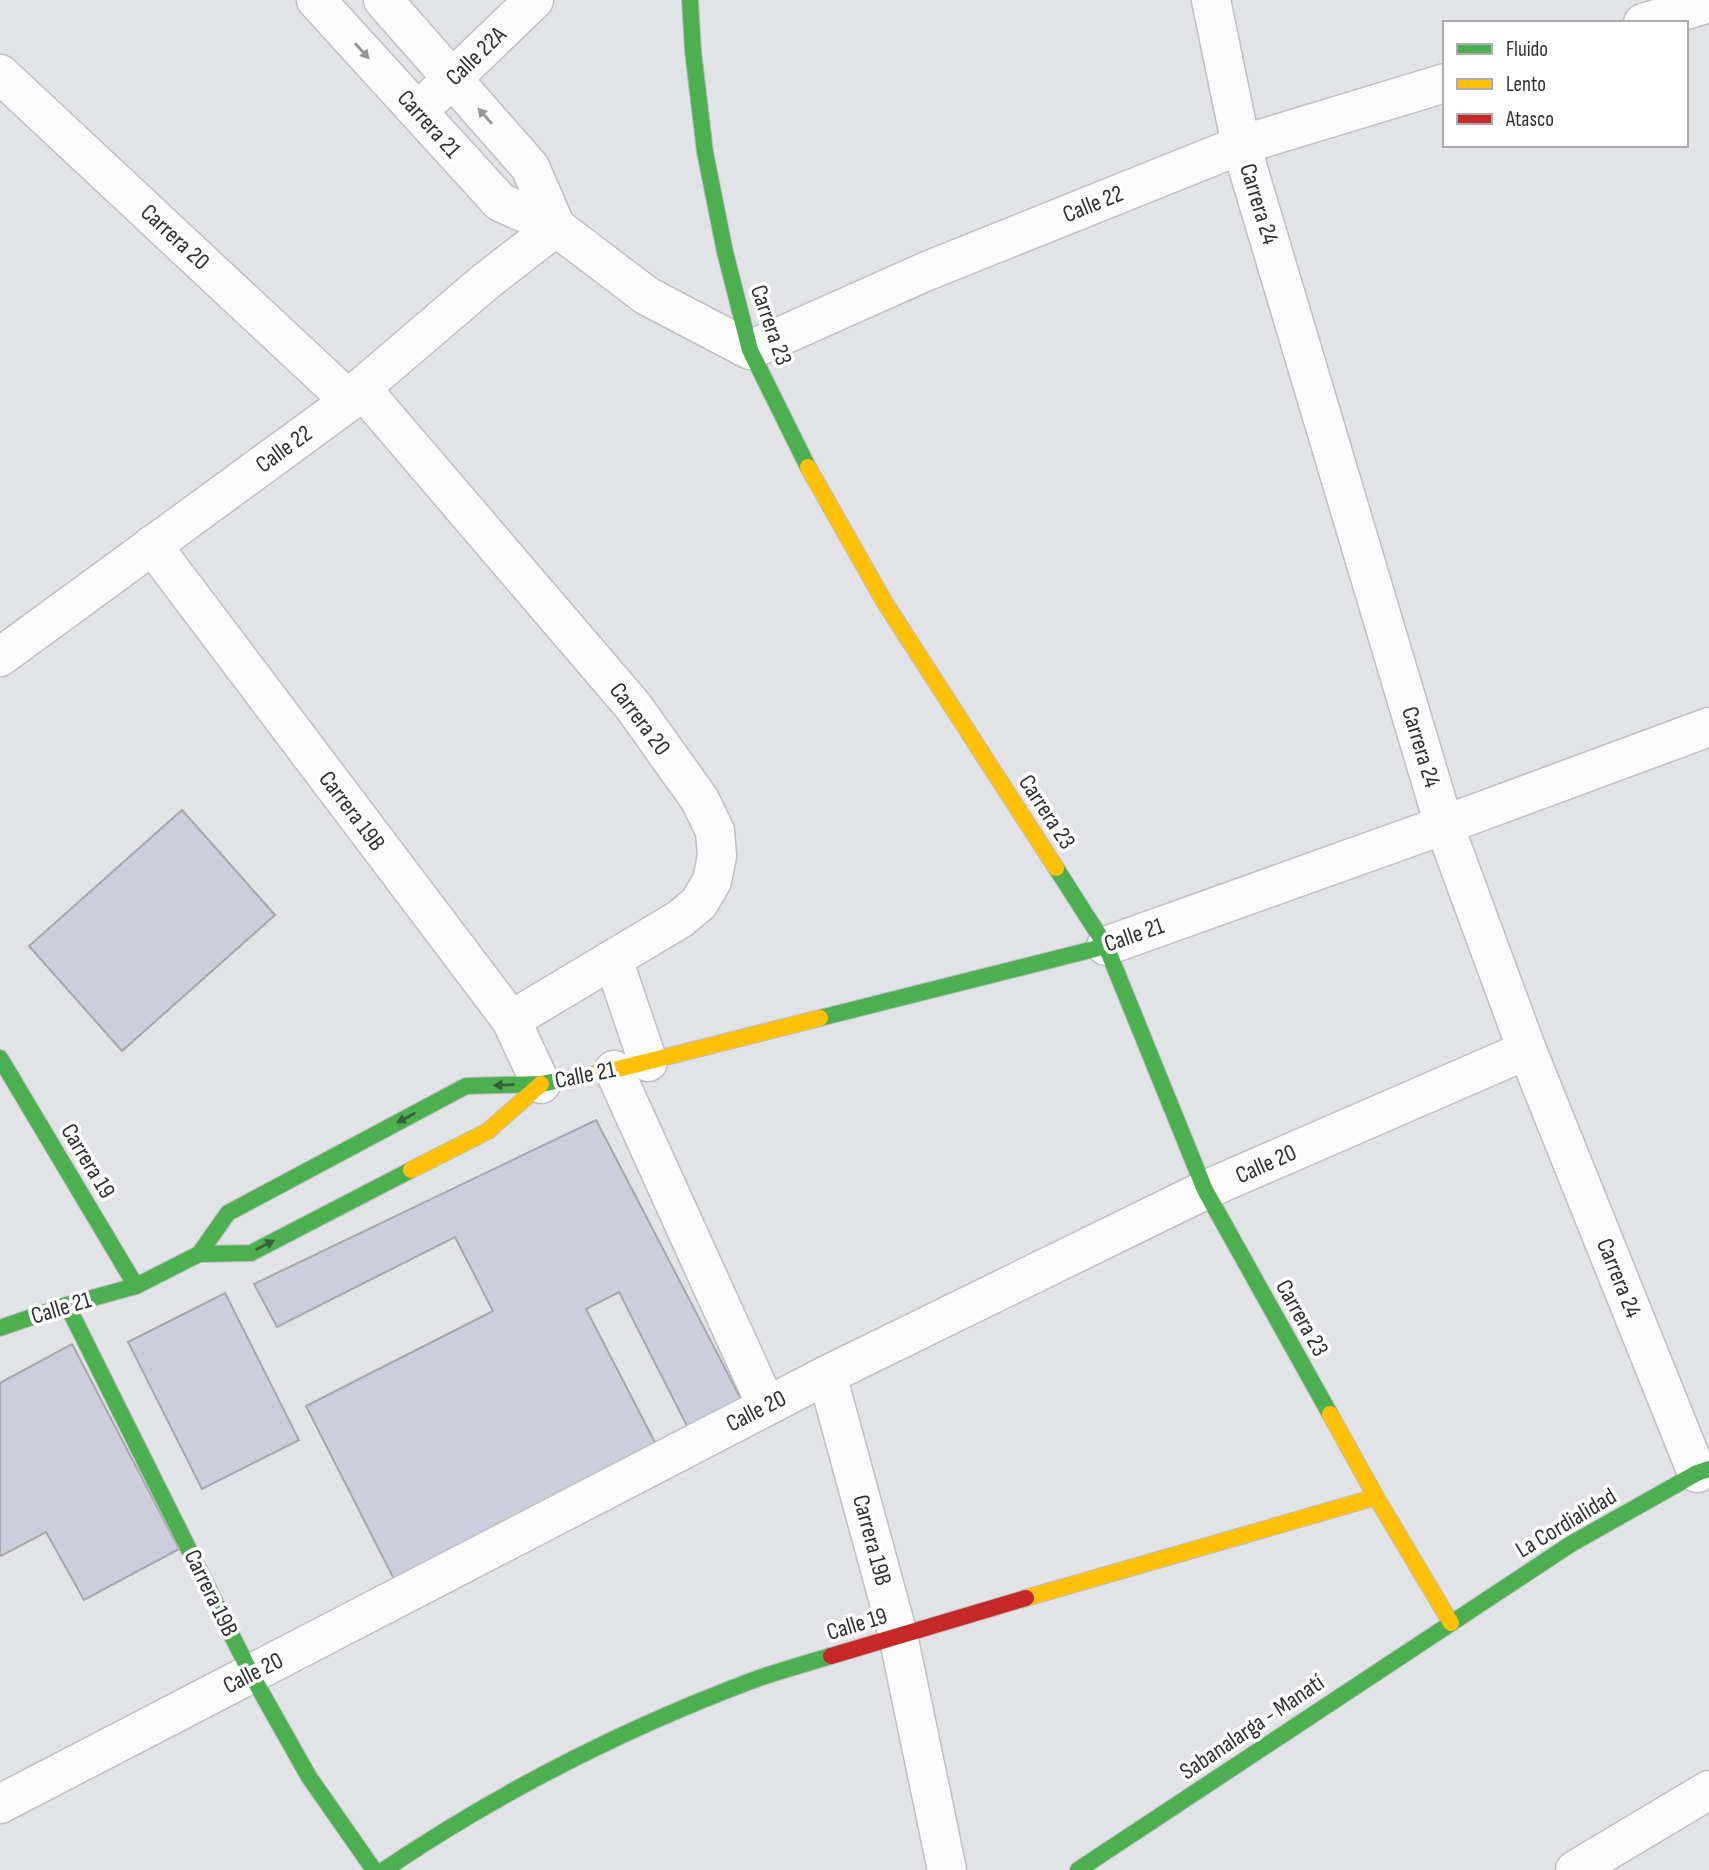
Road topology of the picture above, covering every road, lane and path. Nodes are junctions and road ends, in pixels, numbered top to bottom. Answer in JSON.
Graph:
{"nodes":[{"id":1,"x":316,"y":0,"type":"edge"},
{"id":2,"x":383,"y":0,"type":"edge"},
{"id":3,"x":534,"y":0,"type":"edge"},
{"id":4,"x":690,"y":0,"type":"edge"},
{"id":5,"x":1211,"y":0,"type":"edge"},
{"id":6,"x":1709,"y":3,"type":"edge"},
{"id":7,"x":1650,"y":21,"type":"edge"},
{"id":8,"x":0,"y":74,"type":"edge"},
{"id":9,"x":452,"y":79,"type":"junction"},
{"id":10,"x":1443,"y":84,"type":"edge"},
{"id":11,"x":418,"y":112,"type":"junction"},
{"id":12,"x":1241,"y":145,"type":"junction"},
{"id":13,"x":556,"y":227,"type":"junction"},
{"id":14,"x":751,"y":351,"type":"junction"},
{"id":15,"x":355,"y":394,"type":"junction"},
{"id":16,"x":152,"y":545,"type":"junction"},
{"id":17,"x":0,"y":657,"type":"edge"},
{"id":18,"x":1709,"y":727,"type":"edge"},
{"id":19,"x":1444,"y":825,"type":"junction"},
{"id":20,"x":1106,"y":946,"type":"junction"},
{"id":21,"x":613,"y":959,"type":"junction"},
{"id":22,"x":511,"y":1020,"type":"junction"},
{"id":23,"x":1527,"y":1050,"type":"junction"},
{"id":24,"x":0,"y":1058,"type":"edge"},
{"id":25,"x":631,"y":1066,"type":"junction"},
{"id":26,"x":541,"y":1084,"type":"junction"},
{"id":27,"x":1205,"y":1190,"type":"junction"},
{"id":28,"x":199,"y":1254,"type":"junction"},
{"id":29,"x":136,"y":1286,"type":"junction"},
{"id":30,"x":67,"y":1305,"type":"junction"},
{"id":31,"x":0,"y":1328,"type":"edge"},
{"id":32,"x":827,"y":1375,"type":"junction"},
{"id":33,"x":766,"y":1405,"type":"junction"},
{"id":34,"x":1703,"y":1471,"type":"edge"},
{"id":35,"x":1376,"y":1497,"type":"junction"},
{"id":36,"x":1451,"y":1623,"type":"junction"},
{"id":37,"x":898,"y":1635,"type":"junction"},
{"id":38,"x":251,"y":1674,"type":"junction"},
{"id":39,"x":1709,"y":1790,"type":"edge"},
{"id":40,"x":0,"y":1804,"type":"edge"},
{"id":41,"x":374,"y":1870,"type":"edge"},
{"id":42,"x":384,"y":1870,"type":"edge"},
{"id":43,"x":947,"y":1870,"type":"edge"},
{"id":44,"x":1078,"y":1870,"type":"edge"},
{"id":45,"x":1575,"y":1870,"type":"edge"}],
"edges":[{"from":1,"to":11,"type":"street","name":"Carrera 21","one_way":true},
{"from":2,"to":9,"type":"street","name":"Carrera 21"},
{"from":3,"to":9,"type":"street","name":"Calle 22A"},
{"from":4,"to":14,"type":"street","name":"Carrera 23"},
{"from":5,"to":12,"type":"street","name":"Carrera 24"},
{"from":6,"to":7,"type":"street"},
{"from":8,"to":15,"type":"street","name":"Carrera 20"},
{"from":9,"to":11,"type":"street","name":"Calle 22A"},
{"from":13,"to":9,"type":"street","name":"Carrera 21","one_way":true},
{"from":10,"to":12,"type":"street","name":"Calle 22"},
{"from":11,"to":13,"type":"street","name":"Carrera 21"},
{"from":12,"to":14,"type":"street","name":"Calle 22"},
{"from":12,"to":19,"type":"street","name":"Carrera 24"},
{"from":13,"to":14,"type":"street","name":"Carrera 21"},
{"from":13,"to":15,"type":"street","name":"Calle 22"},
{"from":14,"to":20,"type":"street","name":"Carrera 23"},
{"from":15,"to":16,"type":"street","name":"Calle 22"},
{"from":15,"to":21,"type":"street","name":"Carrera 20"},
{"from":16,"to":17,"type":"street","name":"Calle 22"},
{"from":16,"to":22,"type":"street","name":"Carrera 19B"},
{"from":18,"to":19,"type":"street","name":"Calle 21"},
{"from":19,"to":20,"type":"street","name":"Calle 21"},
{"from":19,"to":23,"type":"street","name":"Carrera 24"},
{"from":20,"to":25,"type":"street","name":"Calle 21"},
{"from":20,"to":27,"type":"street","name":"Carrera 23"},
{"from":21,"to":22,"type":"street","name":"Carrera 20"},
{"from":21,"to":25,"type":"street"},
{"from":22,"to":26,"type":"street","name":"Carrera 19B"},
{"from":23,"to":27,"type":"street","name":"Calle 20"},
{"from":23,"to":34,"type":"street","name":"Carrera 24"},
{"from":24,"to":29,"type":"street","name":"Carrera 19"},
{"from":25,"to":26,"type":"street","name":"Calle 21"},
{"from":25,"to":33,"type":"street"},
{"from":28,"to":26,"type":"street","name":"Calle 21","one_way":true},
{"from":26,"to":28,"type":"street","name":"Calle 21","one_way":true},
{"from":27,"to":32,"type":"street","name":"Calle 20"},
{"from":27,"to":35,"type":"street","name":"Carrera 23"},
{"from":28,"to":29,"type":"street","name":"Calle 21"},
{"from":29,"to":30,"type":"street","name":"Calle 21"},
{"from":30,"to":31,"type":"street","name":"Calle 21"},
{"from":30,"to":38,"type":"street","name":"Carrera 19B"},
{"from":32,"to":33,"type":"street","name":"Calle 20"},
{"from":32,"to":37,"type":"street","name":"Carrera 19B"},
{"from":33,"to":38,"type":"street","name":"Calle 20"},
{"from":34,"to":36,"type":"street","name":"La Cordialidad"},
{"from":35,"to":36,"type":"street","name":"Carrera 23"},
{"from":35,"to":37,"type":"street","name":"Calle 19"},
{"from":36,"to":44,"type":"street","name":"Sabanalarga - Manatí"},
{"from":37,"to":42,"type":"street","name":"Calle 19"},
{"from":37,"to":43,"type":"street","name":"Carrera 19B"},
{"from":38,"to":40,"type":"street","name":"Calle 20"},
{"from":38,"to":41,"type":"street","name":"Carrera 19B"},
{"from":39,"to":45,"type":"street"}]}
